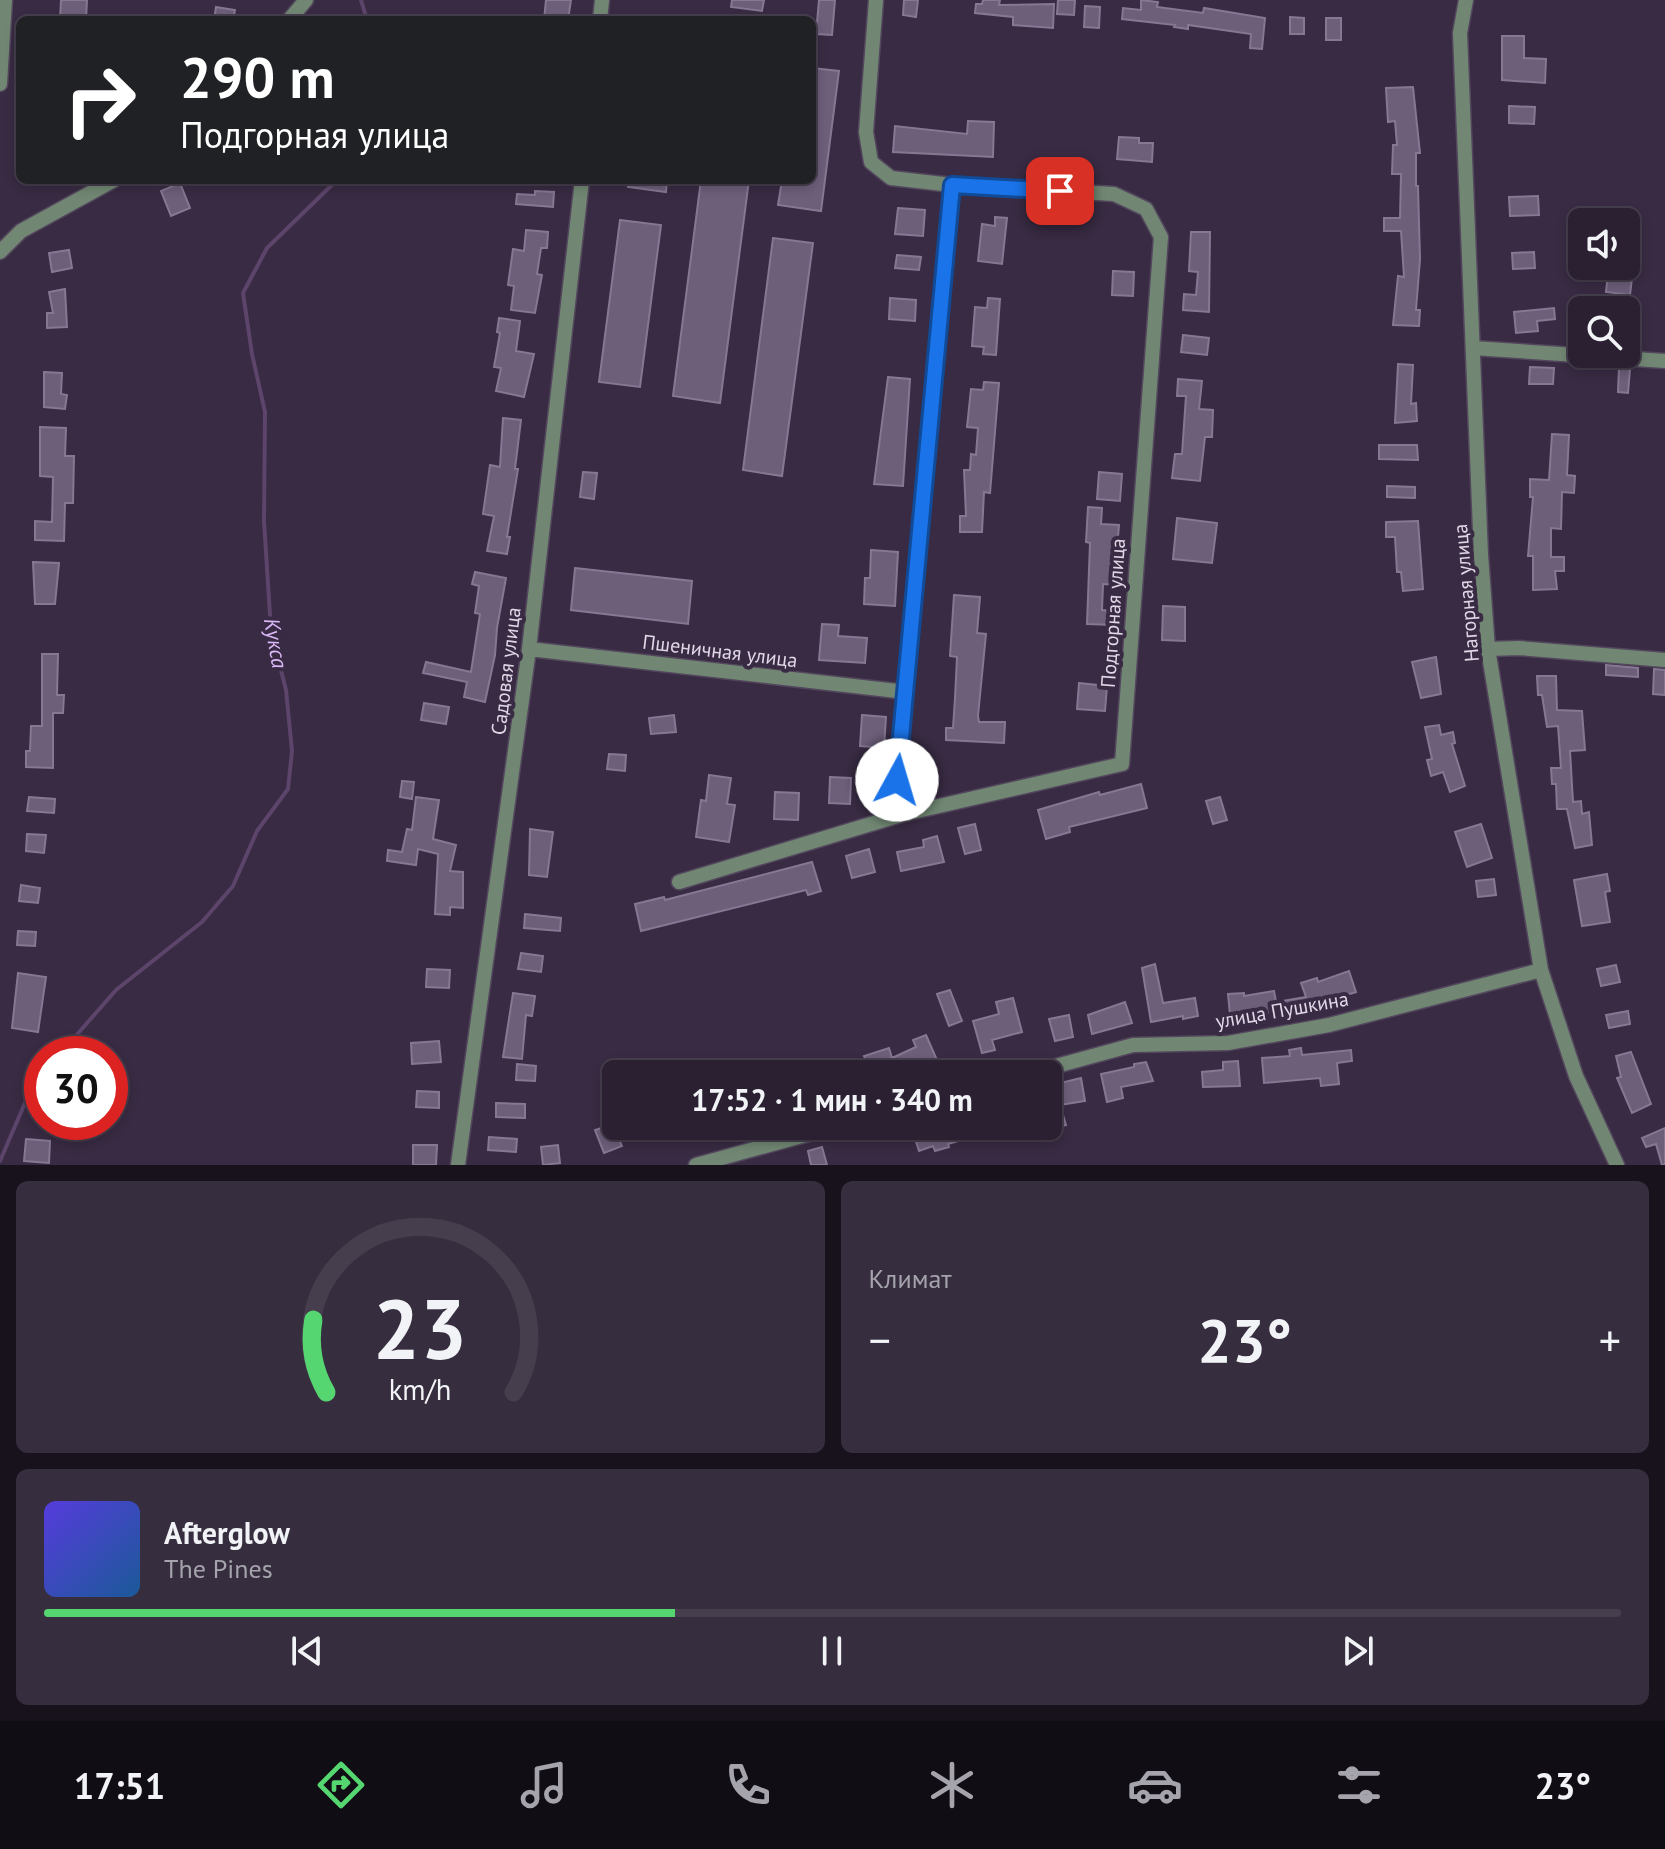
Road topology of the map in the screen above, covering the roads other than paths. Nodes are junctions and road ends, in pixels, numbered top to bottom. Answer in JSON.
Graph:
{"nodes":[{"id":1,"x":5,"y":0,"type":"edge"},
{"id":2,"x":306,"y":0,"type":"edge"},
{"id":3,"x":876,"y":0,"type":"edge"},
{"id":4,"x":1466,"y":0,"type":"edge"},
{"id":5,"x":292,"y":16,"type":"edge"},
{"id":6,"x":0,"y":84,"type":"edge"},
{"id":7,"x":107,"y":184,"type":"edge"},
{"id":8,"x":582,"y":184,"type":"edge"},
{"id":9,"x":952,"y":185,"type":"junction"},
{"id":10,"x":0,"y":252,"type":"edge"},
{"id":11,"x":1473,"y":348,"type":"junction"},
{"id":12,"x":1665,"y":361,"type":"edge"},
{"id":13,"x":529,"y":649,"type":"junction"},
{"id":14,"x":1488,"y":649,"type":"junction"},
{"id":15,"x":1665,"y":660,"type":"edge"},
{"id":16,"x":906,"y":692,"type":"junction"},
{"id":17,"x":904,"y":814,"type":"junction"},
{"id":18,"x":679,"y":882,"type":"dead end"},
{"id":19,"x":1541,"y":970,"type":"junction"},
{"id":20,"x":1062,"y":1064,"type":"edge"},
{"id":21,"x":787,"y":1140,"type":"edge"},
{"id":22,"x":458,"y":1165,"type":"edge"},
{"id":23,"x":696,"y":1165,"type":"edge"},
{"id":24,"x":1617,"y":1165,"type":"edge"}],
"edges":[{"from":1,"to":6,"type":"street"},
{"from":2,"to":5,"type":"street"},
{"from":3,"to":9,"type":"street"},
{"from":4,"to":11,"type":"street","name":"Нагорная улица"},
{"from":7,"to":10,"type":"street"},
{"from":8,"to":13,"type":"street","name":"Садовая улица"},
{"from":9,"to":16,"type":"street"},
{"from":9,"to":17,"type":"street","name":"Подгорная улица"},
{"from":11,"to":12,"type":"street"},
{"from":11,"to":14,"type":"street","name":"Нагорная улица"},
{"from":13,"to":16,"type":"street","name":"Пшеничная улица"},
{"from":13,"to":22,"type":"street","name":"Садовая улица"},
{"from":14,"to":15,"type":"street"},
{"from":14,"to":19,"type":"street","name":"Нагорная улица"},
{"from":16,"to":17,"type":"street"},
{"from":17,"to":18,"type":"street","name":"Подгорная улица"},
{"from":19,"to":20,"type":"street","name":"улица Пушкина"},
{"from":19,"to":24,"type":"street","name":"Нагорная улица"},
{"from":21,"to":23,"type":"street"}]}
